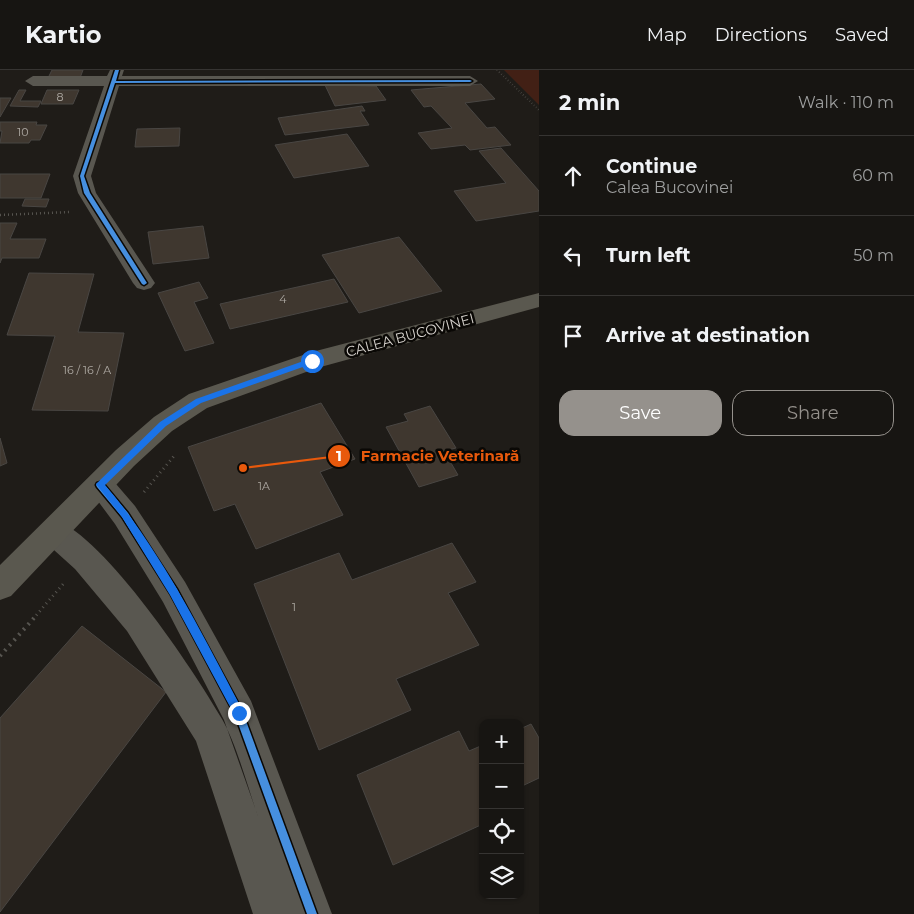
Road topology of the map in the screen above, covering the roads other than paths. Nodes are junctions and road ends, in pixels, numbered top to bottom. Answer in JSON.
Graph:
{"nodes":[{"id":1,"x":115,"y":76,"type":"edge"},
{"id":2,"x":33,"y":81,"type":"dead end"},
{"id":3,"x":470,"y":81,"type":"dead end"},
{"id":4,"x":144,"y":283,"type":"dead end"},
{"id":5,"x":539,"y":300,"type":"edge"},
{"id":6,"x":100,"y":484,"type":"junction"},
{"id":7,"x":54,"y":532,"type":"junction"},
{"id":8,"x":0,"y":586,"type":"edge"},
{"id":9,"x":273,"y":914,"type":"edge"},
{"id":10,"x":312,"y":914,"type":"edge"}],
"edges":[{"from":1,"to":2,"type":"street"},
{"from":1,"to":3,"type":"street"},
{"from":1,"to":4,"type":"street"},
{"from":5,"to":6,"type":"main road","name":"CALEA BUCOVINEI"},
{"from":6,"to":7,"type":"main road","name":"CALEA BUCOVINEI"},
{"from":6,"to":10,"type":"street"},
{"from":7,"to":8,"type":"main road","name":"CALEA BUCOVINEI"},
{"from":7,"to":9,"type":"street"}]}
